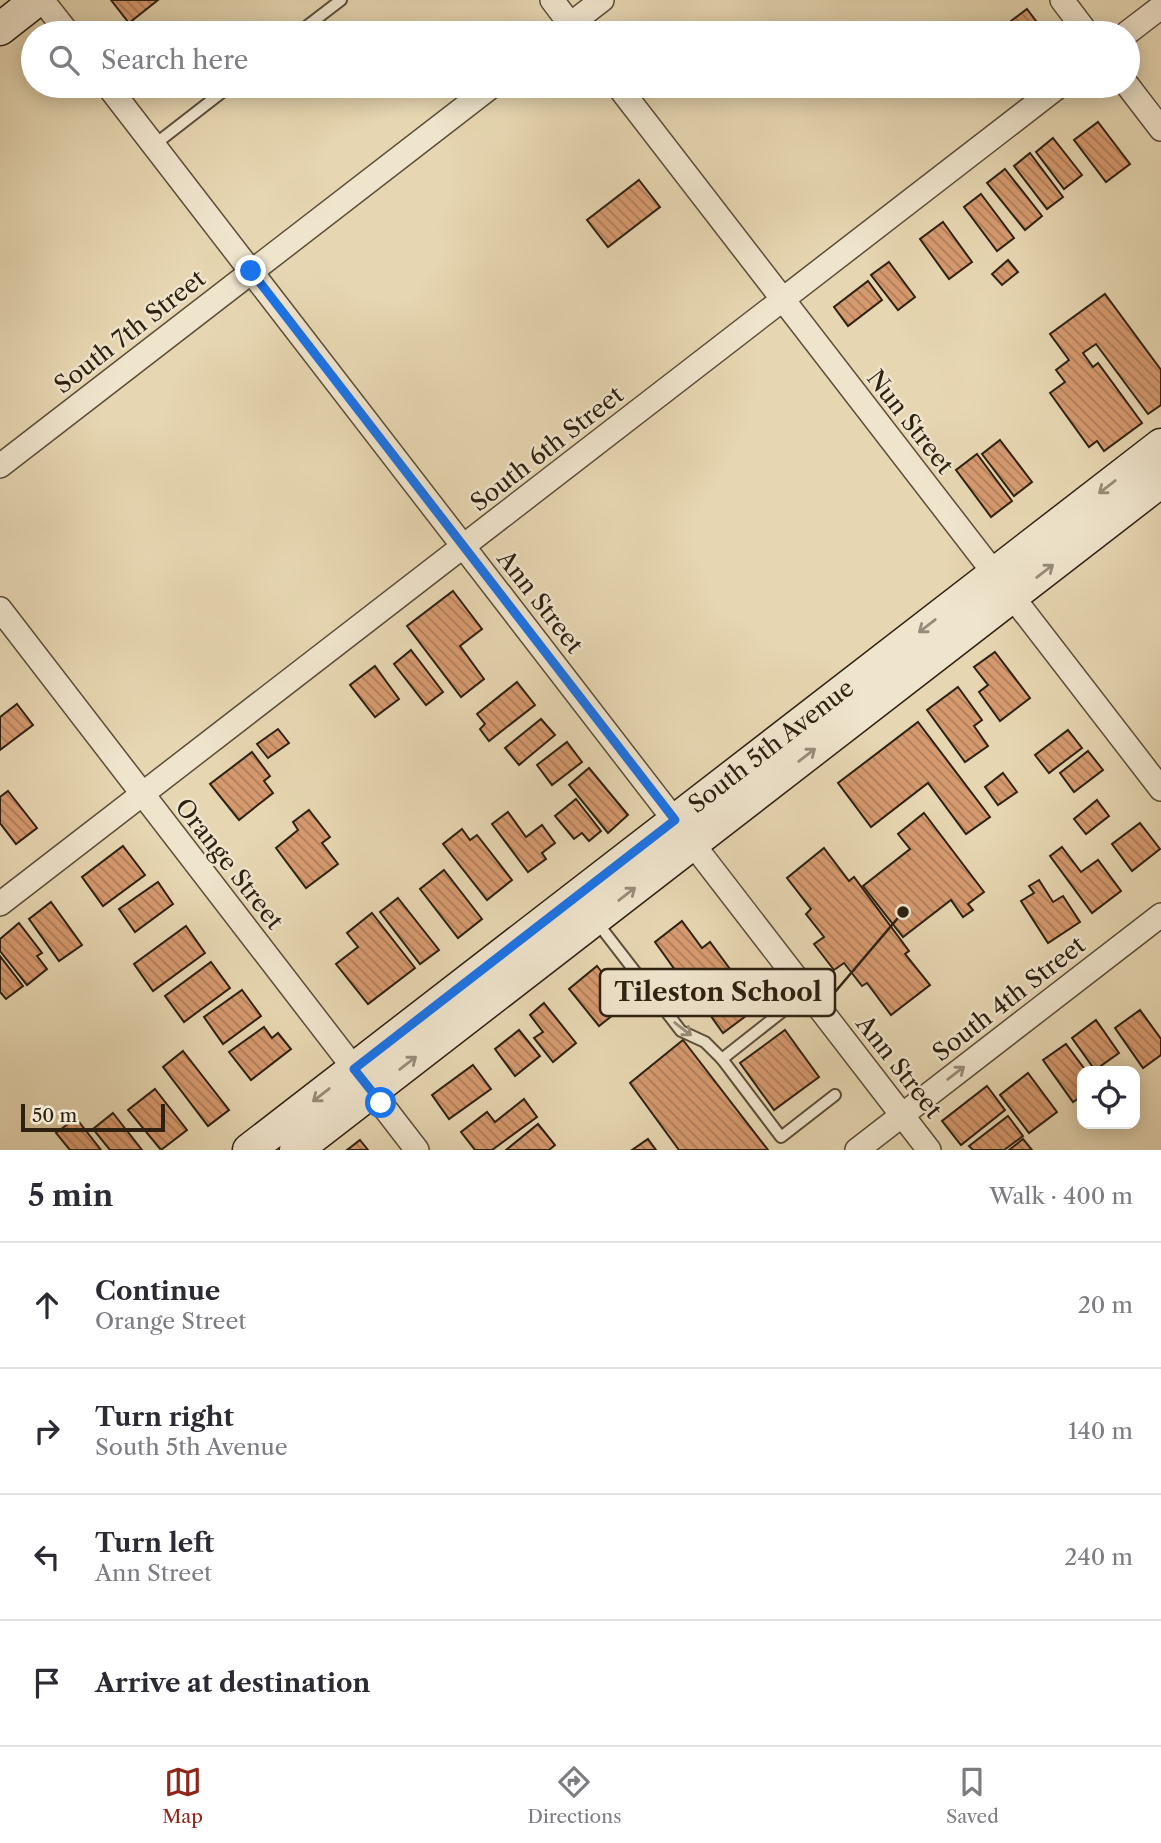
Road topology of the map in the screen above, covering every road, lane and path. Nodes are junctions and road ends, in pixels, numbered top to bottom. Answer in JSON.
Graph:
{"nodes":[{"id":1,"x":40,"y":0,"type":"edge"},
{"id":2,"x":341,"y":0,"type":"edge"},
{"id":3,"x":552,"y":0,"type":"edge"},
{"id":4,"x":603,"y":0,"type":"edge"},
{"id":5,"x":1062,"y":0,"type":"edge"},
{"id":6,"x":1161,"y":7,"type":"edge"},
{"id":7,"x":58,"y":21,"type":"edge"},
{"id":8,"x":314,"y":21,"type":"edge"},
{"id":9,"x":564,"y":21,"type":"edge"},
{"id":10,"x":579,"y":21,"type":"edge"},
{"id":11,"x":1078,"y":21,"type":"edge"},
{"id":12,"x":1140,"y":23,"type":"edge"},
{"id":13,"x":0,"y":29,"type":"edge"},
{"id":14,"x":117,"y":98,"type":"edge"},
{"id":15,"x":215,"y":98,"type":"edge"},
{"id":16,"x":476,"y":98,"type":"edge"},
{"id":17,"x":627,"y":98,"type":"edge"},
{"id":18,"x":1043,"y":98,"type":"edge"},
{"id":19,"x":1137,"y":98,"type":"edge"},
{"id":20,"x":1161,"y":129,"type":"edge"},
{"id":21,"x":154,"y":145,"type":"junction"},
{"id":22,"x":251,"y":271,"type":"junction"},
{"id":23,"x":783,"y":299,"type":"junction"},
{"id":24,"x":1161,"y":445,"type":"edge"},
{"id":25,"x":0,"y":466,"type":"edge"},
{"id":26,"x":1161,"y":481,"type":"edge"},
{"id":27,"x":464,"y":546,"type":"junction"},
{"id":28,"x":1003,"y":585,"type":"junction"},
{"id":29,"x":0,"y":609,"type":"edge"},
{"id":30,"x":1161,"y":789,"type":"edge"},
{"id":31,"x":142,"y":794,"type":"junction"},
{"id":32,"x":684,"y":832,"type":"junction"},
{"id":33,"x":0,"y":904,"type":"edge"},
{"id":34,"x":1161,"y":915,"type":"edge"},
{"id":35,"x":594,"y":919,"type":"junction"},
{"id":36,"x":807,"y":992,"type":"junction"},
{"id":37,"x":722,"y":1059,"type":"junction"},
{"id":38,"x":363,"y":1080,"type":"junction"},
{"id":39,"x":835,"y":1095,"type":"dead end"},
{"id":40,"x":902,"y":1115,"type":"junction"},
{"id":41,"x":249,"y":1150,"type":"edge"},
{"id":42,"x":296,"y":1150,"type":"edge"},
{"id":43,"x":417,"y":1150,"type":"edge"},
{"id":44,"x":857,"y":1150,"type":"edge"},
{"id":45,"x":929,"y":1150,"type":"edge"}],
"edges":[{"from":1,"to":7,"type":"street"},
{"from":1,"to":13,"type":"street"},
{"from":2,"to":8,"type":"lane"},
{"from":3,"to":9,"type":"street"},
{"from":4,"to":10,"type":"street"},
{"from":5,"to":11,"type":"street"},
{"from":6,"to":12,"type":"street"},
{"from":14,"to":21,"type":"street","name":"Ann Street"},
{"from":15,"to":21,"type":"lane"},
{"from":16,"to":22,"type":"street","name":"South 7th Street"},
{"from":17,"to":23,"type":"street","name":"Nun Street"},
{"from":18,"to":23,"type":"street","name":"South 6th Street"},
{"from":19,"to":20,"type":"street"},
{"from":21,"to":22,"type":"street","name":"Ann Street"},
{"from":22,"to":25,"type":"street","name":"South 7th Street"},
{"from":22,"to":27,"type":"street","name":"Ann Street"},
{"from":23,"to":27,"type":"street","name":"South 6th Street"},
{"from":23,"to":28,"type":"street","name":"Nun Street"},
{"from":24,"to":28,"type":"street","name":"South 5th Avenue","one_way":true},
{"from":28,"to":26,"type":"street","name":"South 5th Avenue","one_way":true},
{"from":27,"to":31,"type":"street","name":"South 6th Street"},
{"from":27,"to":32,"type":"street","name":"Ann Street"},
{"from":28,"to":30,"type":"street","name":"Nun Street"},
{"from":28,"to":32,"type":"street","name":"South 5th Avenue"},
{"from":29,"to":31,"type":"street","name":"Orange Street"},
{"from":31,"to":33,"type":"street","name":"South 6th Street"},
{"from":31,"to":38,"type":"street","name":"Orange Street"},
{"from":35,"to":32,"type":"street","name":"South 5th Avenue","one_way":true},
{"from":32,"to":36,"type":"street","name":"Ann Street"},
{"from":32,"to":38,"type":"street","name":"South 5th Avenue"},
{"from":40,"to":34,"type":"street","name":"South 4th Street","one_way":true},
{"from":35,"to":37,"type":"lane","one_way":true},
{"from":38,"to":35,"type":"street","name":"South 5th Avenue","one_way":true},
{"from":36,"to":37,"type":"lane"},
{"from":36,"to":40,"type":"street","name":"Ann Street"},
{"from":37,"to":39,"type":"lane"},
{"from":38,"to":41,"type":"street","name":"South 5th Avenue","one_way":true},
{"from":38,"to":42,"type":"street","name":"South 5th Avenue"},
{"from":38,"to":43,"type":"street","name":"Orange Street"},
{"from":40,"to":44,"type":"street","name":"South 4th Street"},
{"from":40,"to":45,"type":"street","name":"Ann Street"}]}
